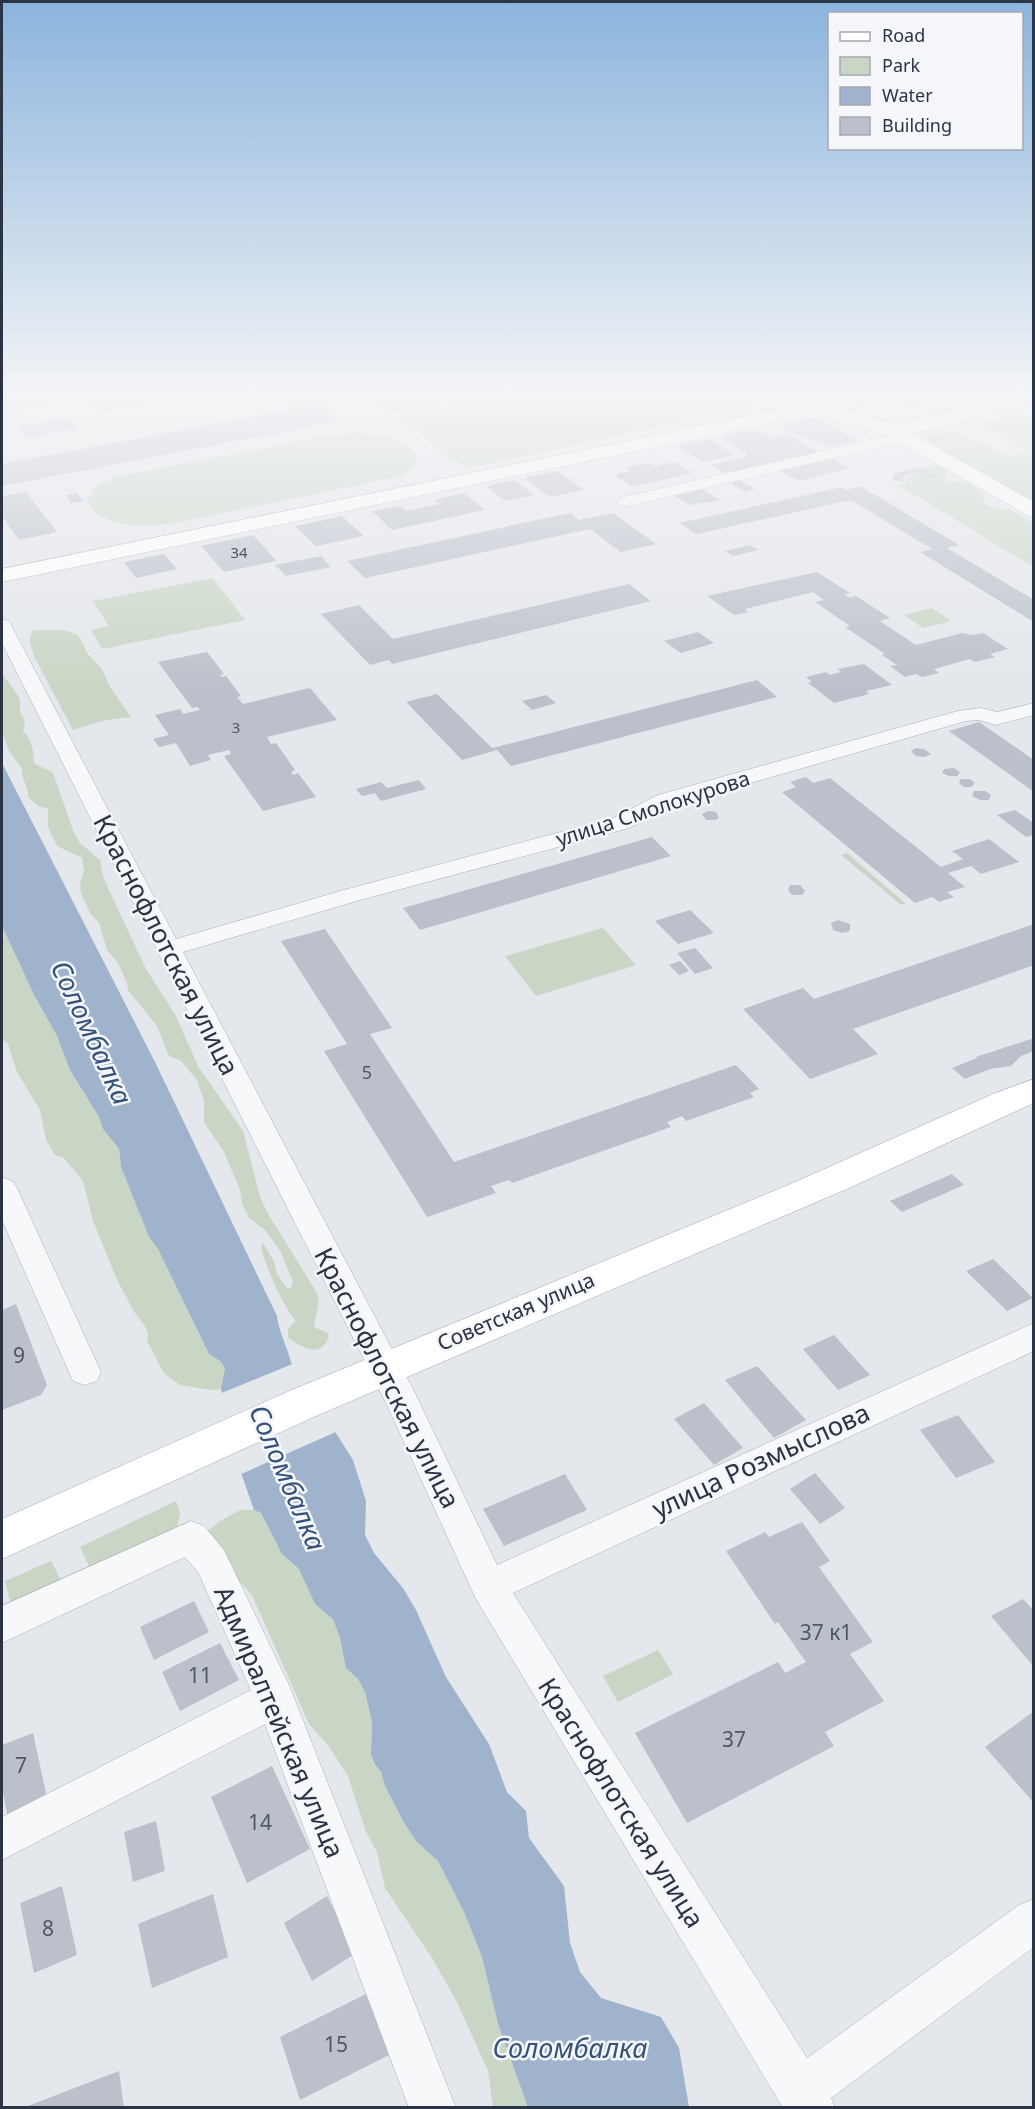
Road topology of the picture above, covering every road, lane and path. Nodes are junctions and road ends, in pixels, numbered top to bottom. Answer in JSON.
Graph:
{"nodes":[{"id":1,"x":405,"y":492,"type":"edge"},
{"id":2,"x":663,"y":492,"type":"edge"},
{"id":3,"x":1002,"y":492,"type":"edge"},
{"id":4,"x":624,"y":502,"type":"dead end"},
{"id":5,"x":1034,"y":511,"type":"edge"},
{"id":6,"x":2,"y":576,"type":"edge"},
{"id":7,"x":2,"y":625,"type":"edge"},
{"id":8,"x":1034,"y":709,"type":"edge"},
{"id":9,"x":168,"y":948,"type":"junction"},
{"id":10,"x":1034,"y":1090,"type":"edge"},
{"id":11,"x":2,"y":1188,"type":"edge"},
{"id":12,"x":1034,"y":1336,"type":"edge"},
{"id":13,"x":85,"y":1372,"type":"dead end"},
{"id":14,"x":371,"y":1373,"type":"junction"},
{"id":15,"x":2,"y":1540,"type":"edge"},
{"id":16,"x":489,"y":1587,"type":"junction"},
{"id":17,"x":2,"y":1626,"type":"edge"},
{"id":18,"x":275,"y":1698,"type":"junction"},
{"id":19,"x":2,"y":1839,"type":"edge"},
{"id":20,"x":1034,"y":1920,"type":"edge"},
{"id":21,"x":806,"y":2100,"type":"edge"},
{"id":22,"x":434,"y":2108,"type":"edge"}],
"edges":[{"from":1,"to":6,"type":"main road"},
{"from":2,"to":4,"type":"street"},
{"from":3,"to":5,"type":"main road"},
{"from":7,"to":9,"type":"street","name":"Краснофлотская улица"},
{"from":8,"to":9,"type":"street","name":"улица Смолокурова"},
{"from":9,"to":14,"type":"street","name":"Краснофлотская улица"},
{"from":10,"to":14,"type":"main road","name":"Советская улица"},
{"from":11,"to":13,"type":"street"},
{"from":12,"to":16,"type":"street","name":"улица Розмыслова"},
{"from":14,"to":15,"type":"main road","name":"Советская улица"},
{"from":14,"to":16,"type":"street","name":"Краснофлотская улица"},
{"from":16,"to":21,"type":"street","name":"Краснофлотская улица"},
{"from":17,"to":18,"type":"street","name":"Адмиралтейская улица"},
{"from":18,"to":19,"type":"street"},
{"from":18,"to":22,"type":"street","name":"Адмиралтейская улица"},
{"from":20,"to":21,"type":"street"}]}
